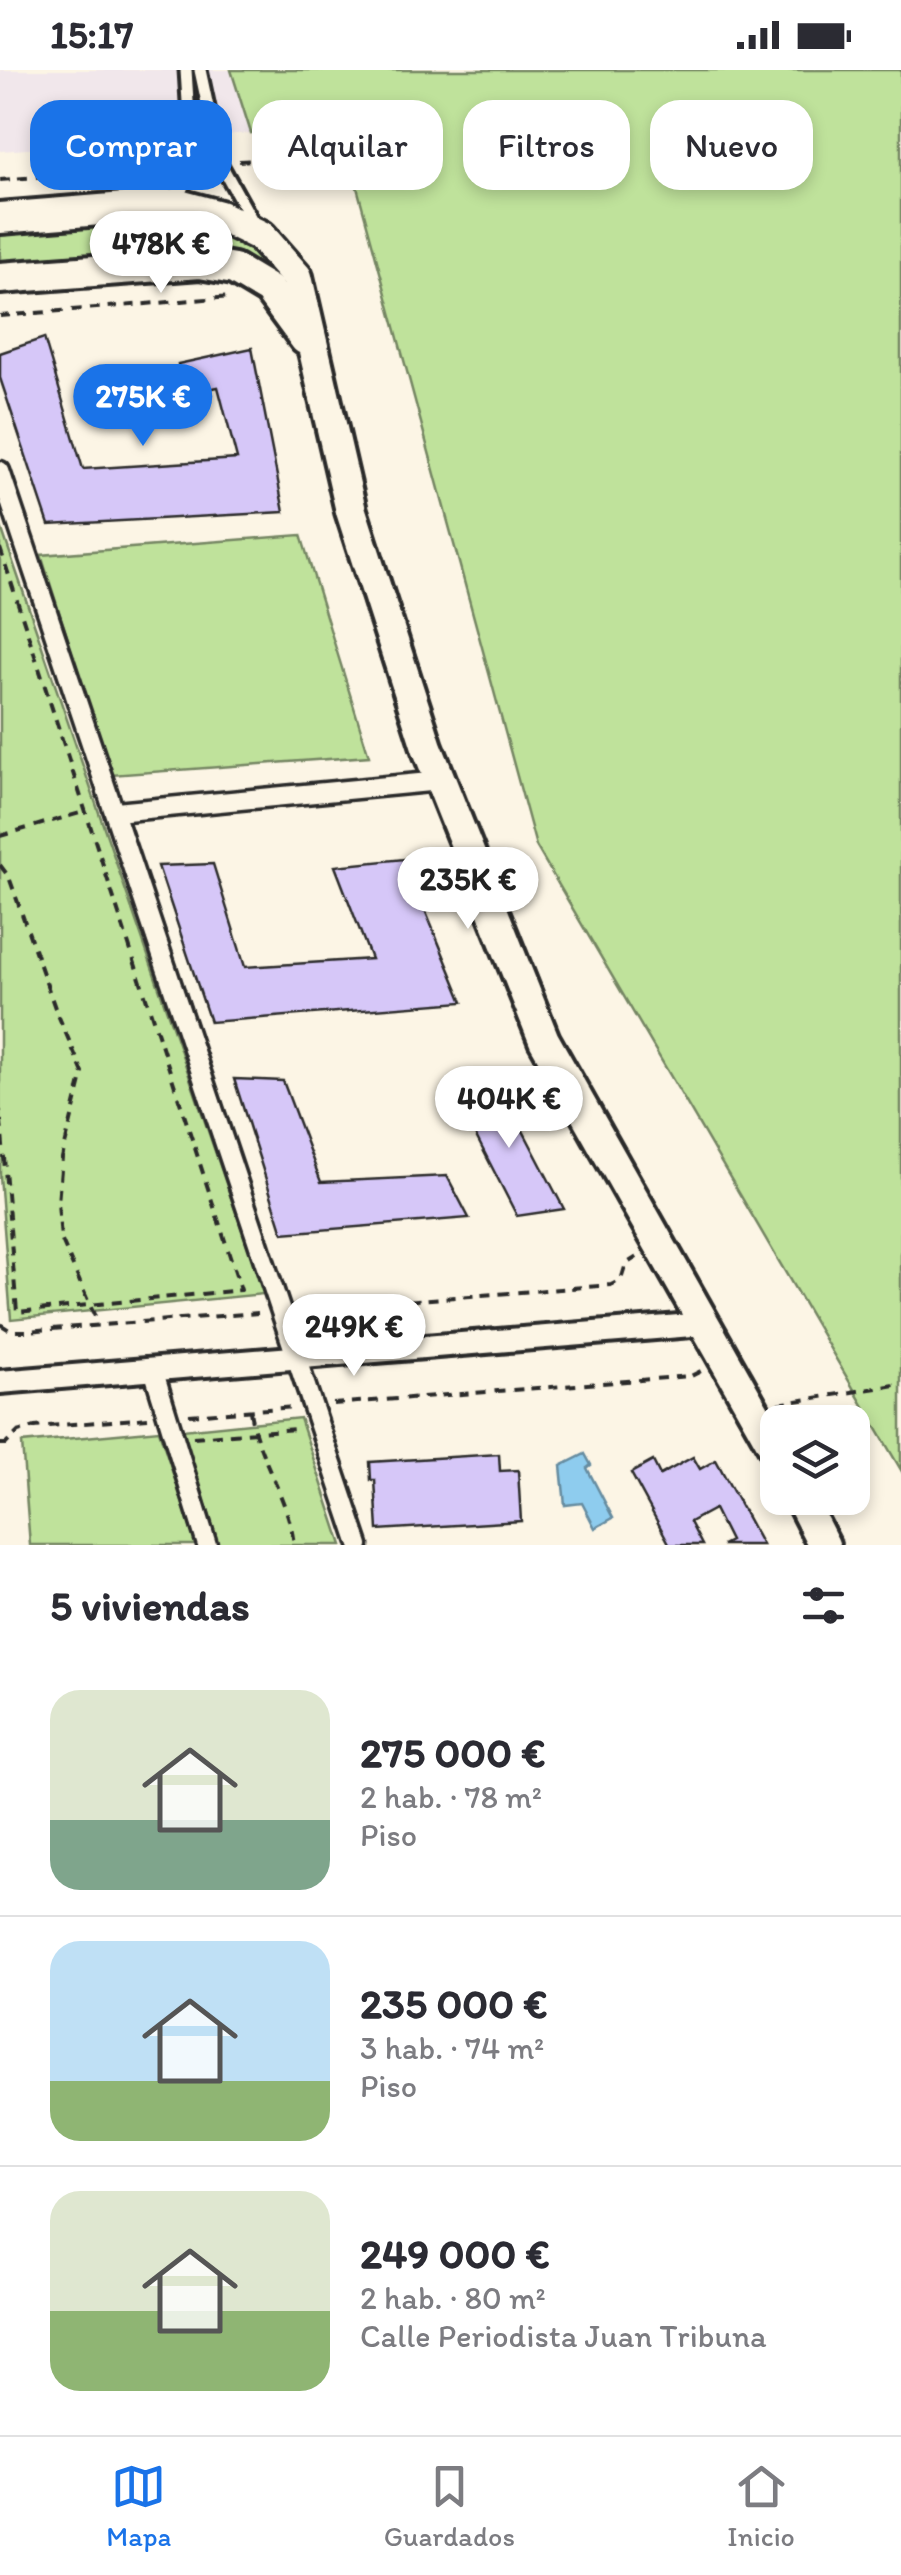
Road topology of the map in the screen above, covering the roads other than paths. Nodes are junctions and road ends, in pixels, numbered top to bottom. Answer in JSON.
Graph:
{"nodes":[{"id":1,"x":186,"y":70,"type":"edge"},
{"id":2,"x":200,"y":70,"type":"edge"},
{"id":3,"x":175,"y":204,"type":"junction"},
{"id":4,"x":0,"y":218,"type":"edge"},
{"id":5,"x":261,"y":236,"type":"junction"},
{"id":6,"x":0,"y":278,"type":"edge"},
{"id":7,"x":312,"y":348,"type":"junction"},
{"id":8,"x":0,"y":471,"type":"edge"},
{"id":9,"x":440,"y":782,"type":"junction"},
{"id":10,"x":114,"y":808,"type":"junction"},
{"id":11,"x":704,"y":1324,"type":"junction"},
{"id":12,"x":297,"y":1357,"type":"junction"},
{"id":13,"x":154,"y":1369,"type":"junction"},
{"id":14,"x":0,"y":1382,"type":"edge"},
{"id":15,"x":760,"y":1420,"type":"edge"},
{"id":16,"x":809,"y":1515,"type":"edge"},
{"id":17,"x":208,"y":1545,"type":"edge"},
{"id":18,"x":360,"y":1545,"type":"edge"},
{"id":19,"x":824,"y":1545,"type":"edge"}],
"edges":[{"from":1,"to":3,"type":"lane"},
{"from":2,"to":5,"type":"lane"},
{"from":3,"to":4,"type":"street"},
{"from":3,"to":5,"type":"street"},
{"from":5,"to":7,"type":"street"},
{"from":6,"to":7,"type":"street"},
{"from":7,"to":9,"type":"street"},
{"from":8,"to":10,"type":"street"},
{"from":9,"to":10,"type":"street"},
{"from":9,"to":11,"type":"street"},
{"from":10,"to":12,"type":"street"},
{"from":11,"to":12,"type":"street"},
{"from":11,"to":15,"type":"street"},
{"from":12,"to":13,"type":"street"},
{"from":12,"to":18,"type":"street"},
{"from":13,"to":14,"type":"street"},
{"from":13,"to":17,"type":"street"},
{"from":16,"to":19,"type":"street"}]}
